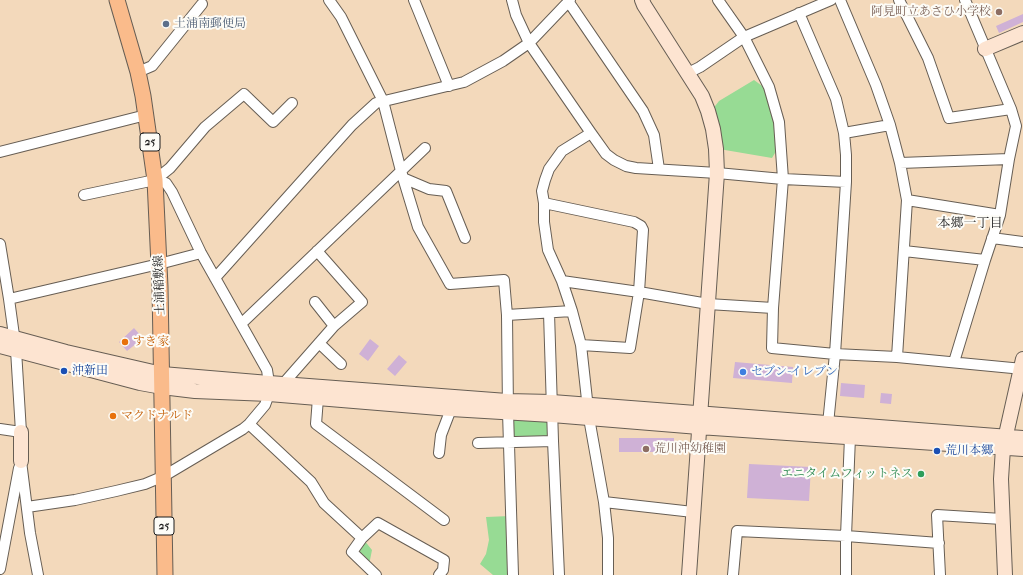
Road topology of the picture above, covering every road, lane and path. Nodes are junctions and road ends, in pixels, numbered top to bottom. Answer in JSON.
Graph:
{"nodes":[{"id":1,"x":117,"y":0,"type":"edge"},
{"id":2,"x":329,"y":0,"type":"edge"},
{"id":3,"x":414,"y":0,"type":"edge"},
{"id":4,"x":512,"y":0,"type":"edge"},
{"id":5,"x":642,"y":0,"type":"edge"},
{"id":6,"x":718,"y":0,"type":"edge"},
{"id":7,"x":831,"y":0,"type":"edge"},
{"id":8,"x":840,"y":0,"type":"edge"},
{"id":9,"x":899,"y":0,"type":"edge"},
{"id":10,"x":965,"y":0,"type":"edge"},
{"id":11,"x":569,"y":1,"type":"edge"},
{"id":12,"x":202,"y":4,"type":"dead end"},
{"id":13,"x":799,"y":13,"type":"junction"},
{"id":14,"x":1023,"y":33,"type":"edge"},
{"id":15,"x":744,"y":37,"type":"junction"},
{"id":16,"x":529,"y":43,"type":"junction"},
{"id":17,"x":985,"y":49,"type":"junction"},
{"id":18,"x":138,"y":72,"type":"junction"},
{"id":19,"x":688,"y":73,"type":"junction"},
{"id":20,"x":449,"y":86,"type":"junction"},
{"id":21,"x":383,"y":101,"type":"junction"},
{"id":22,"x":292,"y":103,"type":"dead end"},
{"id":23,"x":1011,"y":109,"type":"junction"},
{"id":24,"x":146,"y":115,"type":"junction"},
{"id":25,"x":890,"y":125,"type":"junction"},
{"id":26,"x":591,"y":133,"type":"junction"},
{"id":27,"x":844,"y":133,"type":"junction"},
{"id":28,"x":425,"y":148,"type":"dead end"},
{"id":29,"x":0,"y":152,"type":"edge"},
{"id":30,"x":1009,"y":159,"type":"junction"},
{"id":31,"x":900,"y":163,"type":"junction"},
{"id":32,"x":659,"y":169,"type":"junction"},
{"id":33,"x":717,"y":173,"type":"junction"},
{"id":34,"x":402,"y":174,"type":"junction"},
{"id":35,"x":783,"y":179,"type":"junction"},
{"id":36,"x":155,"y":180,"type":"junction"},
{"id":37,"x":846,"y":182,"type":"junction"},
{"id":38,"x":84,"y":195,"type":"dead end"},
{"id":39,"x":907,"y":200,"type":"junction"},
{"id":40,"x":544,"y":203,"type":"junction"},
{"id":41,"x":1000,"y":215,"type":"junction"},
{"id":42,"x":465,"y":238,"type":"dead end"},
{"id":43,"x":992,"y":238,"type":"junction"},
{"id":44,"x":1023,"y":242,"type":"edge"},
{"id":45,"x":0,"y":244,"type":"edge"},
{"id":46,"x":317,"y":251,"type":"junction"},
{"id":47,"x":904,"y":251,"type":"junction"},
{"id":48,"x":200,"y":254,"type":"junction"},
{"id":49,"x":985,"y":260,"type":"junction"},
{"id":50,"x":159,"y":264,"type":"junction"},
{"id":51,"x":215,"y":278,"type":"junction"},
{"id":52,"x":562,"y":281,"type":"junction"},
{"id":53,"x":639,"y":292,"type":"junction"},
{"id":54,"x":9,"y":299,"type":"junction"},
{"id":55,"x":315,"y":302,"type":"dead end"},
{"id":56,"x":708,"y":304,"type":"junction"},
{"id":57,"x":772,"y":308,"type":"junction"},
{"id":58,"x":572,"y":310,"type":"junction"},
{"id":59,"x":549,"y":313,"type":"junction"},
{"id":60,"x":507,"y":315,"type":"junction"},
{"id":61,"x":241,"y":324,"type":"junction"},
{"id":62,"x":334,"y":326,"type":"junction"},
{"id":63,"x":10,"y":341,"type":"edge"},
{"id":64,"x":319,"y":343,"type":"junction"},
{"id":65,"x":581,"y":345,"type":"junction"},
{"id":66,"x":0,"y":346,"type":"edge"},
{"id":67,"x":835,"y":354,"type":"junction"},
{"id":68,"x":897,"y":357,"type":"junction"},
{"id":69,"x":954,"y":362,"type":"junction"},
{"id":70,"x":341,"y":364,"type":"dead end"},
{"id":71,"x":1022,"y":365,"type":"edge"},
{"id":72,"x":162,"y":381,"type":"junction"},
{"id":73,"x":274,"y":387,"type":"junction"},
{"id":74,"x":318,"y":398,"type":"junction"},
{"id":75,"x":508,"y":407,"type":"junction"},
{"id":76,"x":451,"y":409,"type":"junction"},
{"id":77,"x":552,"y":409,"type":"junction"},
{"id":78,"x":589,"y":411,"type":"junction"},
{"id":79,"x":699,"y":420,"type":"junction"},
{"id":80,"x":249,"y":424,"type":"junction"},
{"id":81,"x":828,"y":424,"type":"junction"},
{"id":82,"x":0,"y":429,"type":"edge"},
{"id":83,"x":21,"y":432,"type":"junction"},
{"id":84,"x":850,"y":437,"type":"junction"},
{"id":85,"x":1023,"y":438,"type":"edge"},
{"id":86,"x":509,"y":442,"type":"junction"},
{"id":87,"x":553,"y":442,"type":"junction"},
{"id":88,"x":1004,"y":442,"type":"junction"},
{"id":89,"x":478,"y":443,"type":"dead end"},
{"id":90,"x":1023,"y":449,"type":"edge"},
{"id":91,"x":439,"y":453,"type":"dead end"},
{"id":92,"x":21,"y":460,"type":"junction"},
{"id":93,"x":164,"y":476,"type":"junction"},
{"id":94,"x":604,"y":502,"type":"junction"},
{"id":95,"x":27,"y":507,"type":"junction"},
{"id":96,"x":693,"y":512,"type":"junction"},
{"id":97,"x":1002,"y":519,"type":"junction"},
{"id":98,"x":444,"y":520,"type":"dead end"},
{"id":99,"x":846,"y":536,"type":"junction"},
{"id":100,"x":362,"y":538,"type":"junction"},
{"id":101,"x":939,"y":543,"type":"junction"},
{"id":102,"x":0,"y":569,"type":"edge"},
{"id":103,"x":38,"y":575,"type":"edge"},
{"id":104,"x":165,"y":575,"type":"edge"},
{"id":105,"x":376,"y":575,"type":"edge"},
{"id":106,"x":438,"y":575,"type":"edge"},
{"id":107,"x":513,"y":575,"type":"edge"},
{"id":108,"x":559,"y":575,"type":"edge"},
{"id":109,"x":608,"y":575,"type":"edge"},
{"id":110,"x":689,"y":575,"type":"edge"},
{"id":111,"x":733,"y":575,"type":"edge"},
{"id":112,"x":846,"y":575,"type":"edge"},
{"id":113,"x":940,"y":575,"type":"edge"},
{"id":114,"x":1005,"y":575,"type":"edge"}],
"edges":[{"from":1,"to":18,"type":"main road","name":"土浦稲敷線","number":"25"},
{"from":2,"to":21,"type":"street"},
{"from":3,"to":20,"type":"street"},
{"from":4,"to":16,"type":"street"},
{"from":5,"to":19,"type":"street"},
{"from":6,"to":15,"type":"street"},
{"from":7,"to":13,"type":"street"},
{"from":8,"to":25,"type":"street"},
{"from":9,"to":23,"type":"street"},
{"from":10,"to":17,"type":"street"},
{"from":11,"to":16,"type":"street"},
{"from":11,"to":32,"type":"street"},
{"from":12,"to":18,"type":"street"},
{"from":13,"to":15,"type":"street"},
{"from":13,"to":27,"type":"street"},
{"from":14,"to":17,"type":"street"},
{"from":15,"to":19,"type":"street"},
{"from":15,"to":35,"type":"street"},
{"from":16,"to":20,"type":"street"},
{"from":16,"to":26,"type":"street"},
{"from":17,"to":23,"type":"street"},
{"from":18,"to":24,"type":"main road","name":"土浦稲敷線","number":"25"},
{"from":19,"to":33,"type":"street"},
{"from":20,"to":21,"type":"street"},
{"from":21,"to":34,"type":"street"},
{"from":21,"to":51,"type":"street"},
{"from":22,"to":36,"type":"street"},
{"from":23,"to":30,"type":"street"},
{"from":24,"to":29,"type":"street"},
{"from":24,"to":36,"type":"main road","name":"土浦稲敷線","number":"25"},
{"from":25,"to":27,"type":"street"},
{"from":25,"to":31,"type":"street"},
{"from":26,"to":32,"type":"street"},
{"from":26,"to":40,"type":"street"},
{"from":27,"to":37,"type":"street"},
{"from":28,"to":34,"type":"street"},
{"from":30,"to":31,"type":"street"},
{"from":30,"to":41,"type":"street"},
{"from":31,"to":39,"type":"street"},
{"from":32,"to":33,"type":"street"},
{"from":33,"to":35,"type":"street"},
{"from":33,"to":56,"type":"street"},
{"from":34,"to":42,"type":"street"},
{"from":34,"to":46,"type":"street"},
{"from":34,"to":60,"type":"street"},
{"from":35,"to":37,"type":"street"},
{"from":35,"to":57,"type":"street"},
{"from":36,"to":38,"type":"street"},
{"from":36,"to":48,"type":"street"},
{"from":36,"to":50,"type":"main road","name":"土浦稲敷線","number":"25"},
{"from":37,"to":67,"type":"street"},
{"from":39,"to":41,"type":"street"},
{"from":39,"to":47,"type":"street"},
{"from":40,"to":52,"type":"street"},
{"from":40,"to":53,"type":"street"},
{"from":41,"to":43,"type":"street"},
{"from":43,"to":44,"type":"street"},
{"from":43,"to":49,"type":"street"},
{"from":45,"to":54,"type":"street"},
{"from":46,"to":61,"type":"street"},
{"from":46,"to":62,"type":"street"},
{"from":47,"to":49,"type":"street"},
{"from":47,"to":68,"type":"street"},
{"from":48,"to":50,"type":"street"},
{"from":48,"to":51,"type":"street"},
{"from":49,"to":69,"type":"street"},
{"from":50,"to":54,"type":"street"},
{"from":50,"to":72,"type":"main road","name":"土浦稲敷線","number":"25"},
{"from":51,"to":61,"type":"street"},
{"from":52,"to":53,"type":"street"},
{"from":52,"to":58,"type":"street"},
{"from":53,"to":56,"type":"street"},
{"from":53,"to":65,"type":"street"},
{"from":54,"to":63,"type":"street"},
{"from":55,"to":62,"type":"street"},
{"from":56,"to":57,"type":"street"},
{"from":56,"to":79,"type":"street"},
{"from":57,"to":67,"type":"street"},
{"from":58,"to":59,"type":"street"},
{"from":58,"to":65,"type":"street"},
{"from":59,"to":60,"type":"street"},
{"from":59,"to":77,"type":"street"},
{"from":60,"to":75,"type":"street"},
{"from":61,"to":73,"type":"street"},
{"from":62,"to":64,"type":"street"},
{"from":63,"to":66,"type":"street"},
{"from":63,"to":72,"type":"street"},
{"from":63,"to":83,"type":"street"},
{"from":64,"to":70,"type":"street"},
{"from":64,"to":73,"type":"street"},
{"from":65,"to":78,"type":"street"},
{"from":67,"to":68,"type":"street"},
{"from":67,"to":81,"type":"street"},
{"from":68,"to":69,"type":"street"},
{"from":69,"to":71,"type":"street"},
{"from":71,"to":88,"type":"street"},
{"from":72,"to":73,"type":"street"},
{"from":72,"to":93,"type":"main road","name":"土浦稲敷線","number":"25"},
{"from":73,"to":74,"type":"street"},
{"from":73,"to":75,"type":"street"},
{"from":73,"to":80,"type":"street"},
{"from":74,"to":76,"type":"street"},
{"from":74,"to":98,"type":"street"},
{"from":75,"to":76,"type":"street"},
{"from":75,"to":77,"type":"street"},
{"from":75,"to":86,"type":"street"},
{"from":76,"to":91,"type":"street"},
{"from":77,"to":78,"type":"street"},
{"from":77,"to":87,"type":"street"},
{"from":78,"to":79,"type":"street"},
{"from":78,"to":94,"type":"street"},
{"from":79,"to":81,"type":"street"},
{"from":79,"to":84,"type":"street"},
{"from":79,"to":96,"type":"street"},
{"from":80,"to":93,"type":"street"},
{"from":80,"to":100,"type":"street"},
{"from":81,"to":88,"type":"street"},
{"from":82,"to":83,"type":"street"},
{"from":83,"to":92,"type":"street"},
{"from":84,"to":88,"type":"street"},
{"from":84,"to":99,"type":"street"},
{"from":85,"to":88,"type":"street"},
{"from":86,"to":87,"type":"street"},
{"from":86,"to":89,"type":"street"},
{"from":86,"to":107,"type":"street"},
{"from":87,"to":108,"type":"street"},
{"from":88,"to":90,"type":"street"},
{"from":88,"to":97,"type":"street"},
{"from":92,"to":95,"type":"street"},
{"from":92,"to":102,"type":"street"},
{"from":93,"to":95,"type":"street"},
{"from":93,"to":104,"type":"main road","name":"土浦稲敷線","number":"25"},
{"from":94,"to":96,"type":"street"},
{"from":94,"to":109,"type":"street"},
{"from":95,"to":103,"type":"street"},
{"from":96,"to":110,"type":"street"},
{"from":97,"to":101,"type":"street"},
{"from":97,"to":114,"type":"street"},
{"from":99,"to":101,"type":"street"},
{"from":99,"to":111,"type":"street"},
{"from":99,"to":112,"type":"street"},
{"from":100,"to":105,"type":"street"},
{"from":100,"to":106,"type":"street"},
{"from":101,"to":113,"type":"street"}]}
